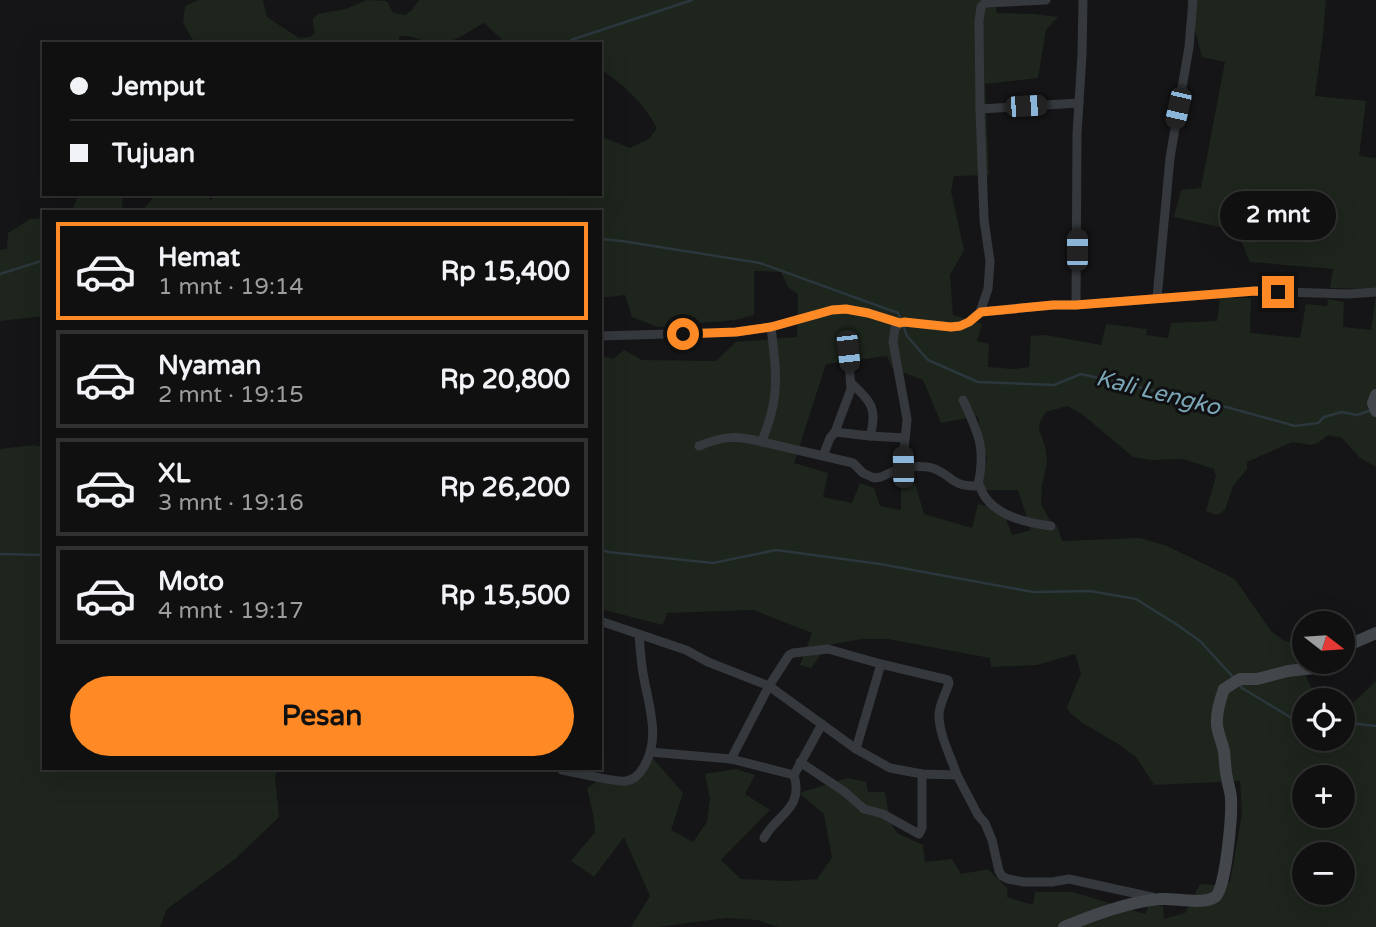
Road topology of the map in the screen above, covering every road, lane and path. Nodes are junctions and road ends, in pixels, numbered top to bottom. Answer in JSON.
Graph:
{"nodes":[{"id":1,"x":1046,"y":0,"type":"edge"},
{"id":2,"x":1083,"y":0,"type":"edge"},
{"id":3,"x":1193,"y":0,"type":"edge"},
{"id":4,"x":1079,"y":103,"type":"junction"},
{"id":5,"x":980,"y":109,"type":"junction"},
{"id":6,"x":1376,"y":292,"type":"edge"},
{"id":7,"x":1157,"y":298,"type":"junction"},
{"id":8,"x":1076,"y":305,"type":"junction"},
{"id":9,"x":981,"y":312,"type":"junction"},
{"id":10,"x":901,"y":323,"type":"junction"},
{"id":11,"x":771,"y":327,"type":"junction"},
{"id":12,"x":602,"y":336,"type":"edge"},
{"id":13,"x":848,"y":351,"type":"dead end"},
{"id":14,"x":851,"y":383,"type":"junction"},
{"id":15,"x":963,"y":400,"type":"dead end"},
{"id":16,"x":835,"y":432,"type":"junction"},
{"id":17,"x":870,"y":436,"type":"junction"},
{"id":18,"x":905,"y":438,"type":"junction"},
{"id":19,"x":762,"y":442,"type":"junction"},
{"id":20,"x":699,"y":446,"type":"dead end"},
{"id":21,"x":822,"y":456,"type":"junction"},
{"id":22,"x":903,"y":467,"type":"junction"},
{"id":23,"x":978,"y":486,"type":"junction"},
{"id":24,"x":1051,"y":526,"type":"dead end"},
{"id":25,"x":602,"y":622,"type":"edge"},
{"id":26,"x":1376,"y":633,"type":"edge"},
{"id":27,"x":639,"y":635,"type":"junction"},
{"id":28,"x":1355,"y":642,"type":"edge"},
{"id":29,"x":881,"y":664,"type":"junction"},
{"id":30,"x":1292,"y":671,"type":"edge"},
{"id":31,"x":769,"y":686,"type":"junction"},
{"id":32,"x":822,"y":724,"type":"junction"},
{"id":33,"x":856,"y":749,"type":"junction"},
{"id":34,"x":650,"y":752,"type":"junction"},
{"id":35,"x":731,"y":759,"type":"junction"},
{"id":36,"x":800,"y":762,"type":"junction"},
{"id":37,"x":562,"y":770,"type":"edge"},
{"id":38,"x":922,"y":774,"type":"junction"},
{"id":39,"x":794,"y":775,"type":"junction"},
{"id":40,"x":957,"y":775,"type":"junction"},
{"id":41,"x":764,"y":838,"type":"dead end"},
{"id":42,"x":1161,"y":899,"type":"junction"},
{"id":43,"x":1064,"y":927,"type":"edge"}],
"edges":[{"from":1,"to":5,"type":"street"},
{"from":2,"to":4,"type":"street"},
{"from":3,"to":7,"type":"street"},
{"from":4,"to":5,"type":"street"},
{"from":4,"to":8,"type":"street"},
{"from":5,"to":9,"type":"street"},
{"from":6,"to":7,"type":"street"},
{"from":7,"to":8,"type":"street"},
{"from":8,"to":9,"type":"street"},
{"from":9,"to":10,"type":"street"},
{"from":10,"to":11,"type":"street"},
{"from":10,"to":18,"type":"street"},
{"from":11,"to":12,"type":"street"},
{"from":11,"to":19,"type":"street"},
{"from":13,"to":14,"type":"street"},
{"from":14,"to":16,"type":"street"},
{"from":14,"to":17,"type":"street"},
{"from":15,"to":23,"type":"street"},
{"from":16,"to":17,"type":"street"},
{"from":16,"to":21,"type":"street"},
{"from":17,"to":18,"type":"street"},
{"from":18,"to":22,"type":"street"},
{"from":19,"to":20,"type":"street"},
{"from":19,"to":21,"type":"street"},
{"from":21,"to":22,"type":"street"},
{"from":22,"to":23,"type":"street"},
{"from":23,"to":24,"type":"street"},
{"from":25,"to":27,"type":"street"},
{"from":26,"to":28,"type":"street"},
{"from":27,"to":31,"type":"street"},
{"from":27,"to":34,"type":"street"},
{"from":29,"to":31,"type":"street"},
{"from":29,"to":33,"type":"street"},
{"from":29,"to":40,"type":"street"},
{"from":30,"to":42,"type":"street"},
{"from":31,"to":32,"type":"street"},
{"from":31,"to":35,"type":"street"},
{"from":32,"to":33,"type":"street"},
{"from":32,"to":36,"type":"street"},
{"from":33,"to":38,"type":"street"},
{"from":34,"to":35,"type":"street"},
{"from":34,"to":37,"type":"street"},
{"from":35,"to":39,"type":"street"},
{"from":36,"to":38,"type":"street"},
{"from":36,"to":39,"type":"street"},
{"from":38,"to":40,"type":"street"},
{"from":39,"to":41,"type":"street"},
{"from":40,"to":42,"type":"street"},
{"from":42,"to":43,"type":"street"}]}
